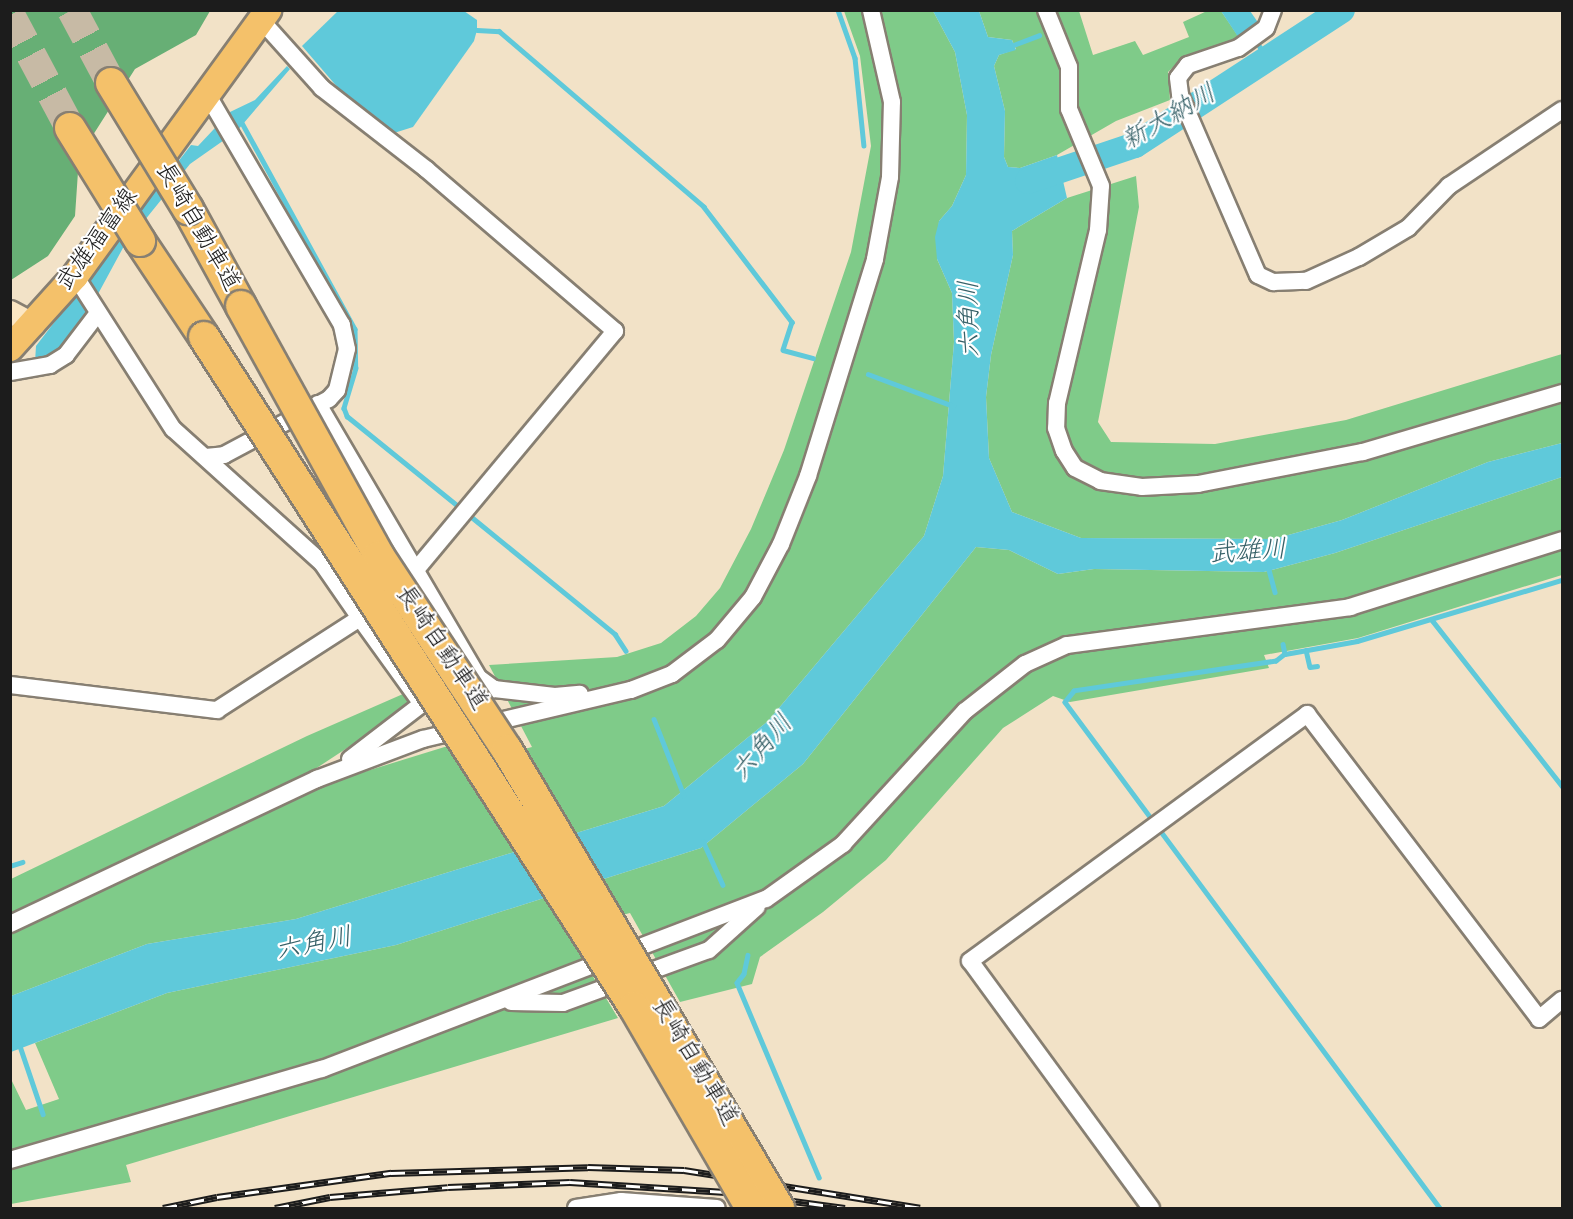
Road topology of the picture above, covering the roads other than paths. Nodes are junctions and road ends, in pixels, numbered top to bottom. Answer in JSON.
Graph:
{"nodes":[{"id":1,"x":871,"y":10,"type":"edge"},
{"id":2,"x":1046,"y":10,"type":"edge"},
{"id":3,"x":1273,"y":10,"type":"edge"},
{"id":4,"x":265,"y":15,"type":"edge"},
{"id":5,"x":111,"y":82,"type":"tunnel mouth"},
{"id":6,"x":212,"y":101,"type":"junction"},
{"id":7,"x":1563,"y":110,"type":"edge"},
{"id":8,"x":70,"y":128,"type":"tunnel mouth"},
{"id":9,"x":78,"y":280,"type":"junction"},
{"id":10,"x":97,"y":310,"type":"junction"},
{"id":11,"x":10,"y":312,"type":"edge"},
{"id":12,"x":34,"y":325,"type":"junction"},
{"id":13,"x":10,"y":348,"type":"edge"},
{"id":14,"x":10,"y":372,"type":"edge"},
{"id":15,"x":1563,"y":393,"type":"edge"},
{"id":16,"x":318,"y":404,"type":"junction"},
{"id":17,"x":206,"y":457,"type":"junction"},
{"id":18,"x":1563,"y":540,"type":"edge"},
{"id":19,"x":415,"y":572,"type":"junction"},
{"id":20,"x":360,"y":618,"type":"junction"},
{"id":21,"x":10,"y":685,"type":"edge"},
{"id":22,"x":494,"y":689,"type":"junction"},
{"id":23,"x":631,"y":690,"type":"junction"},
{"id":24,"x":422,"y":704,"type":"junction"},
{"id":25,"x":317,"y":779,"type":"junction"},
{"id":26,"x":766,"y":899,"type":"junction"},
{"id":27,"x":10,"y":924,"type":"edge"},
{"id":28,"x":1563,"y":1000,"type":"edge"},
{"id":29,"x":501,"y":1001,"type":"junction"},
{"id":30,"x":10,"y":1161,"type":"edge"},
{"id":31,"x":576,"y":1209,"type":"edge"},
{"id":32,"x":717,"y":1209,"type":"edge"},
{"id":33,"x":751,"y":1209,"type":"edge"},
{"id":34,"x":779,"y":1209,"type":"edge"},
{"id":35,"x":1151,"y":1209,"type":"edge"}],
"edges":[{"from":1,"to":23,"type":"street"},
{"from":2,"to":15,"type":"street"},
{"from":3,"to":7,"type":"street"},
{"from":4,"to":6,"type":"main road","name":"武雄福富線"},
{"from":4,"to":19,"type":"street"},
{"from":5,"to":34,"type":"highway","name":"長崎自動車道","bridge":true},
{"from":6,"to":9,"type":"main road","name":"武雄福富線"},
{"from":6,"to":16,"type":"street"},
{"from":8,"to":33,"type":"highway","name":"長崎自動車道","bridge":true},
{"from":9,"to":10,"type":"street"},
{"from":9,"to":12,"type":"main road","name":"武雄福富線"},
{"from":10,"to":14,"type":"street"},
{"from":10,"to":17,"type":"street"},
{"from":11,"to":12,"type":"street"},
{"from":12,"to":13,"type":"main road","name":"武雄福富線"},
{"from":16,"to":17,"type":"street"},
{"from":16,"to":19,"type":"street"},
{"from":17,"to":20,"type":"street"},
{"from":18,"to":26,"type":"street"},
{"from":19,"to":22,"type":"street"},
{"from":20,"to":21,"type":"street"},
{"from":20,"to":24,"type":"street"},
{"from":22,"to":23,"type":"street"},
{"from":22,"to":24,"type":"street"},
{"from":23,"to":25,"type":"street"},
{"from":24,"to":25,"type":"street"},
{"from":25,"to":27,"type":"street"},
{"from":26,"to":29,"type":"street"},
{"from":26,"to":29,"type":"street"},
{"from":28,"to":35,"type":"street"},
{"from":29,"to":30,"type":"street"},
{"from":31,"to":32,"type":"street"}]}
